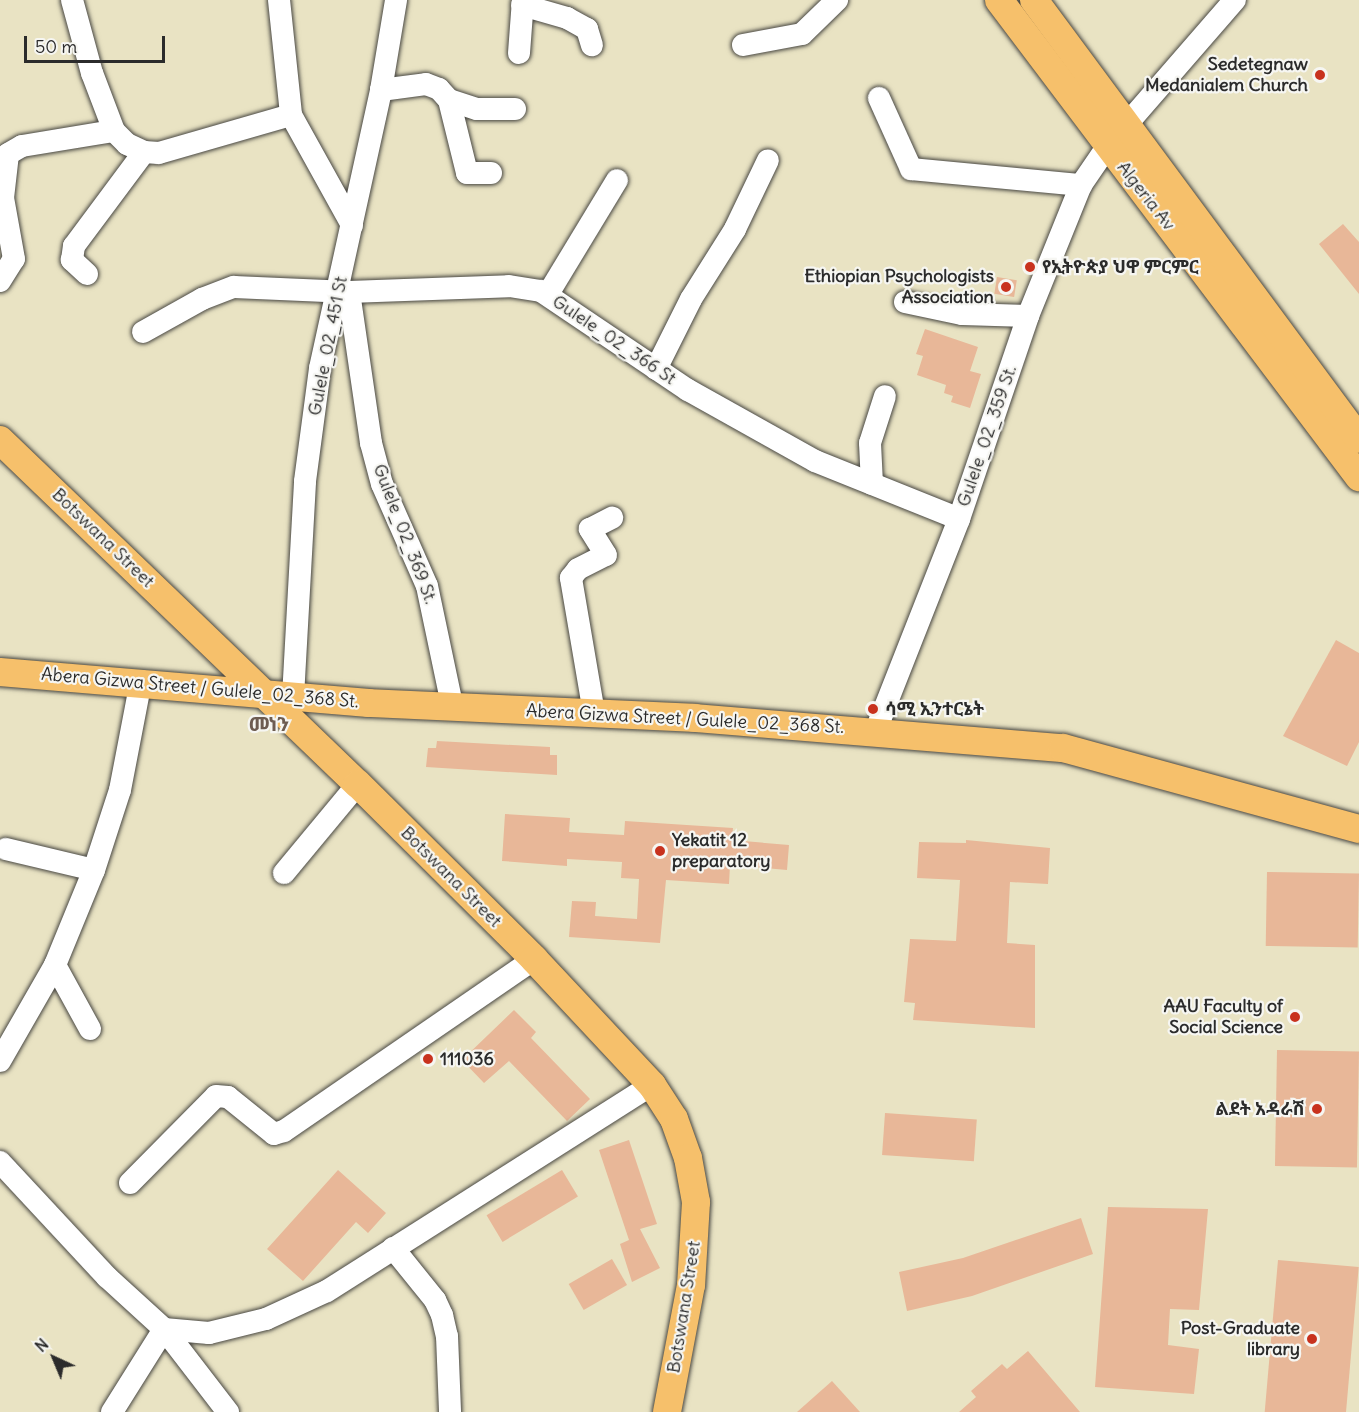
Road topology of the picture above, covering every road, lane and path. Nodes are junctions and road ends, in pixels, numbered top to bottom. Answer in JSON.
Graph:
{"nodes":[{"id":1,"x":72,"y":0,"type":"edge"},
{"id":2,"x":279,"y":0,"type":"edge"},
{"id":3,"x":396,"y":0,"type":"edge"},
{"id":4,"x":837,"y":0,"type":"edge"},
{"id":5,"x":999,"y":0,"type":"edge"},
{"id":6,"x":1034,"y":0,"type":"edge"},
{"id":7,"x":1235,"y":0,"type":"edge"},
{"id":8,"x":522,"y":3,"type":"edge"},
{"id":9,"x":592,"y":45,"type":"dead end"},
{"id":10,"x":743,"y":45,"type":"dead end"},
{"id":11,"x":519,"y":53,"type":"dead end"},
{"id":12,"x":381,"y":90,"type":"junction"},
{"id":13,"x":879,"y":98,"type":"dead end"},
{"id":14,"x":449,"y":100,"type":"junction"},
{"id":15,"x":515,"y":110,"type":"dead end"},
{"id":16,"x":291,"y":115,"type":"junction"},
{"id":17,"x":1127,"y":123,"type":"junction"},
{"id":18,"x":114,"y":131,"type":"junction"},
{"id":19,"x":1107,"y":147,"type":"junction"},
{"id":20,"x":144,"y":152,"type":"junction"},
{"id":21,"x":768,"y":160,"type":"dead end"},
{"id":22,"x":492,"y":173,"type":"dead end"},
{"id":23,"x":617,"y":180,"type":"dead end"},
{"id":24,"x":1081,"y":185,"type":"junction"},
{"id":25,"x":352,"y":225,"type":"junction"},
{"id":26,"x":87,"y":274,"type":"dead end"},
{"id":27,"x":0,"y":281,"type":"edge"},
{"id":28,"x":344,"y":292,"type":"junction"},
{"id":29,"x":548,"y":294,"type":"junction"},
{"id":30,"x":905,"y":302,"type":"dead end"},
{"id":31,"x":1028,"y":316,"type":"junction"},
{"id":32,"x":143,"y":332,"type":"dead end"},
{"id":33,"x":656,"y":369,"type":"junction"},
{"id":34,"x":885,"y":396,"type":"dead end"},
{"id":35,"x":1359,"y":439,"type":"edge"},
{"id":36,"x":0,"y":440,"type":"edge"},
{"id":37,"x":1359,"y":477,"type":"edge"},
{"id":38,"x":872,"y":484,"type":"junction"},
{"id":39,"x":612,"y":518,"type":"dead end"},
{"id":40,"x":958,"y":519,"type":"junction"},
{"id":41,"x":0,"y":672,"type":"edge"},
{"id":42,"x":141,"y":681,"type":"junction"},
{"id":43,"x":263,"y":695,"type":"junction"},
{"id":44,"x":293,"y":698,"type":"junction"},
{"id":45,"x":452,"y":705,"type":"junction"},
{"id":46,"x":594,"y":713,"type":"junction"},
{"id":47,"x":876,"y":730,"type":"junction"},
{"id":48,"x":358,"y":784,"type":"junction"},
{"id":49,"x":1359,"y":829,"type":"edge"},
{"id":50,"x":6,"y":849,"type":"dead end"},
{"id":51,"x":94,"y":870,"type":"junction"},
{"id":52,"x":284,"y":873,"type":"dead end"},
{"id":53,"x":534,"y":959,"type":"junction"},
{"id":54,"x":55,"y":965,"type":"junction"},
{"id":55,"x":90,"y":1029,"type":"dead end"},
{"id":56,"x":0,"y":1061,"type":"edge"},
{"id":57,"x":652,"y":1085,"type":"junction"},
{"id":58,"x":0,"y":1162,"type":"edge"},
{"id":59,"x":130,"y":1183,"type":"dead end"},
{"id":60,"x":393,"y":1248,"type":"junction"},
{"id":61,"x":164,"y":1329,"type":"junction"},
{"id":62,"x":112,"y":1412,"type":"edge"},
{"id":63,"x":228,"y":1412,"type":"edge"},
{"id":64,"x":450,"y":1412,"type":"edge"},
{"id":65,"x":667,"y":1412,"type":"edge"}],
"edges":[{"from":1,"to":18,"type":"street"},
{"from":2,"to":16,"type":"street"},
{"from":3,"to":12,"type":"street","name":"Gulele_02_451 St"},
{"from":4,"to":10,"type":"street"},
{"from":5,"to":19,"type":"main road","name":"Algeria Av"},
{"from":6,"to":17,"type":"main road","name":"Algeria Av"},
{"from":7,"to":17,"type":"street","name":"Gulele_02_359 St."},
{"from":8,"to":9,"type":"street"},
{"from":8,"to":11,"type":"street"},
{"from":12,"to":14,"type":"street"},
{"from":12,"to":25,"type":"street","name":"Gulele_02_451 St"},
{"from":13,"to":24,"type":"street"},
{"from":14,"to":15,"type":"street"},
{"from":14,"to":22,"type":"street"},
{"from":16,"to":20,"type":"street"},
{"from":16,"to":25,"type":"street"},
{"from":17,"to":19,"type":"street","name":"Gulele_02_359 St."},
{"from":17,"to":35,"type":"main road","name":"Algeria Av"},
{"from":18,"to":20,"type":"street"},
{"from":18,"to":27,"type":"street"},
{"from":19,"to":24,"type":"street","name":"Gulele_02_359 St."},
{"from":19,"to":37,"type":"main road","name":"Algeria Av"},
{"from":20,"to":26,"type":"street"},
{"from":21,"to":33,"type":"street"},
{"from":23,"to":29,"type":"street"},
{"from":24,"to":31,"type":"street","name":"Gulele_02_359 St."},
{"from":25,"to":28,"type":"street","name":"Gulele_02_451 St"},
{"from":28,"to":29,"type":"street","name":"Gulele_02_366 St"},
{"from":28,"to":32,"type":"street","name":"Gulele_02_366 St"},
{"from":28,"to":44,"type":"street","name":"Gulele_02_451 St"},
{"from":28,"to":45,"type":"street","name":"Gulele_02_369 St."},
{"from":29,"to":33,"type":"street","name":"Gulele_02_366 St"},
{"from":30,"to":31,"type":"street"},
{"from":31,"to":40,"type":"street","name":"Gulele_02_359 St."},
{"from":33,"to":38,"type":"street","name":"Gulele_02_366 St"},
{"from":34,"to":38,"type":"street"},
{"from":36,"to":43,"type":"main road","name":"Botswana Street"},
{"from":38,"to":40,"type":"street","name":"Gulele_02_366 St"},
{"from":39,"to":46,"type":"street"},
{"from":40,"to":47,"type":"street","name":"Gulele_02_359 St."},
{"from":41,"to":42,"type":"main road","name":"Abera Gizwa Street / Gulele_02_368 St."},
{"from":42,"to":43,"type":"main road","name":"Abera Gizwa Street / Gulele_02_368 St."},
{"from":42,"to":51,"type":"street"},
{"from":43,"to":44,"type":"main road","name":"Abera Gizwa Street / Gulele_02_368 St."},
{"from":43,"to":48,"type":"main road","name":"Botswana Street"},
{"from":44,"to":45,"type":"main road","name":"Abera Gizwa Street / Gulele_02_368 St."},
{"from":45,"to":46,"type":"main road","name":"Abera Gizwa Street / Gulele_02_368 St."},
{"from":46,"to":47,"type":"main road","name":"Abera Gizwa Street / Gulele_02_368 St."},
{"from":47,"to":49,"type":"main road","name":"Abera Gizwa Street / Gulele_02_368 St."},
{"from":48,"to":52,"type":"street"},
{"from":48,"to":53,"type":"main road","name":"Botswana Street"},
{"from":50,"to":51,"type":"street"},
{"from":51,"to":54,"type":"street"},
{"from":53,"to":57,"type":"main road","name":"Botswana Street"},
{"from":53,"to":59,"type":"street"},
{"from":54,"to":55,"type":"street"},
{"from":54,"to":56,"type":"street"},
{"from":57,"to":60,"type":"street"},
{"from":57,"to":65,"type":"main road","name":"Botswana Street"},
{"from":58,"to":61,"type":"street"},
{"from":60,"to":61,"type":"street"},
{"from":60,"to":64,"type":"street"},
{"from":61,"to":62,"type":"street"},
{"from":61,"to":63,"type":"street"}]}
